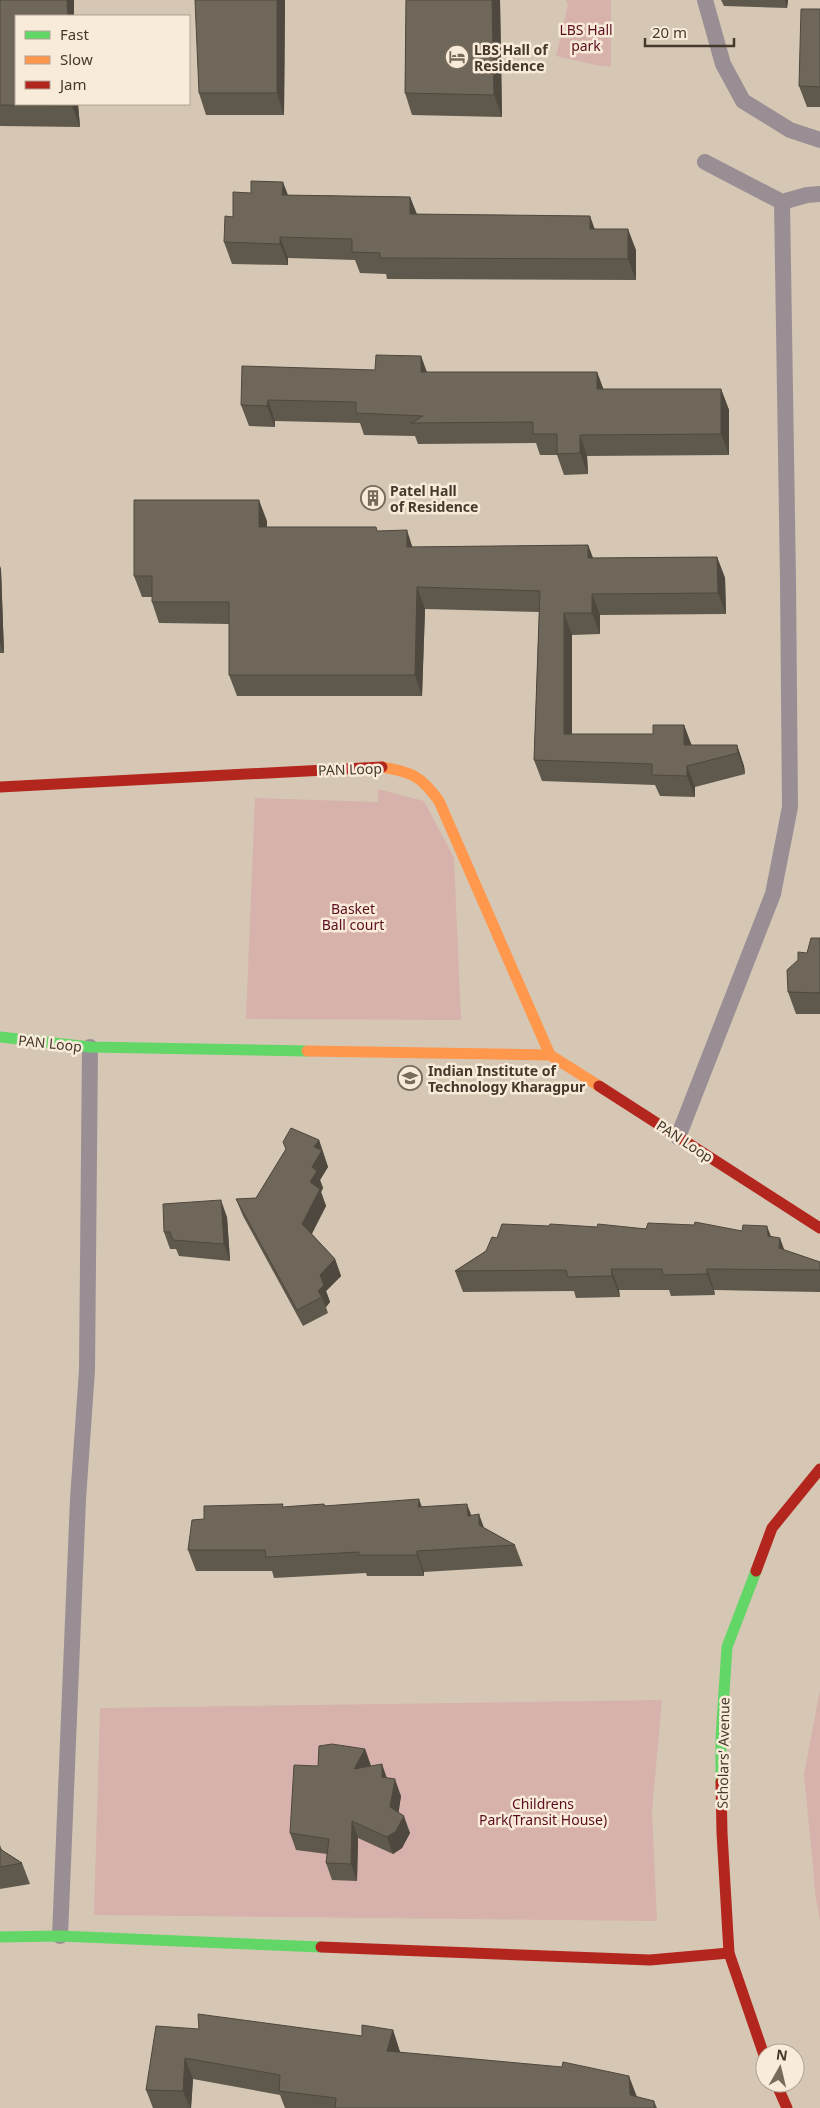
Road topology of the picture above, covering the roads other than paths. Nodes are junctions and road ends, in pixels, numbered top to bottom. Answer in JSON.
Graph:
{"nodes":[{"id":1,"x":705,"y":0,"type":"edge"},
{"id":2,"x":820,"y":140,"type":"edge"},
{"id":3,"x":705,"y":162,"type":"dead end"},
{"id":4,"x":820,"y":194,"type":"edge"},
{"id":5,"x":782,"y":202,"type":"junction"},
{"id":6,"x":0,"y":787,"type":"edge"},
{"id":7,"x":0,"y":1037,"type":"edge"},
{"id":8,"x":90,"y":1047,"type":"junction"},
{"id":9,"x":550,"y":1055,"type":"junction"},
{"id":10,"x":678,"y":1137,"type":"junction"},
{"id":11,"x":820,"y":1228,"type":"edge"},
{"id":12,"x":820,"y":1469,"type":"edge"},
{"id":13,"x":60,"y":1936,"type":"junction"},
{"id":14,"x":0,"y":1937,"type":"edge"},
{"id":15,"x":729,"y":1953,"type":"junction"},
{"id":16,"x":760,"y":2043,"type":"edge"},
{"id":17,"x":780,"y":2093,"type":"edge"},
{"id":18,"x":787,"y":2108,"type":"edge"}],
"edges":[{"from":1,"to":2,"type":"lane"},
{"from":3,"to":5,"type":"lane"},
{"from":4,"to":5,"type":"lane"},
{"from":5,"to":10,"type":"lane"},
{"from":6,"to":9,"type":"street","name":"PAN Loop"},
{"from":7,"to":8,"type":"street","name":"PAN Loop"},
{"from":8,"to":9,"type":"street","name":"PAN Loop"},
{"from":8,"to":13,"type":"lane"},
{"from":9,"to":10,"type":"street","name":"PAN Loop"},
{"from":10,"to":11,"type":"street","name":"PAN Loop"},
{"from":12,"to":15,"type":"street","name":"Scholars' Avenue"},
{"from":13,"to":14,"type":"street"},
{"from":13,"to":15,"type":"street"},
{"from":15,"to":16,"type":"street","name":"Scholars' Avenue"},
{"from":17,"to":18,"type":"street"}]}
